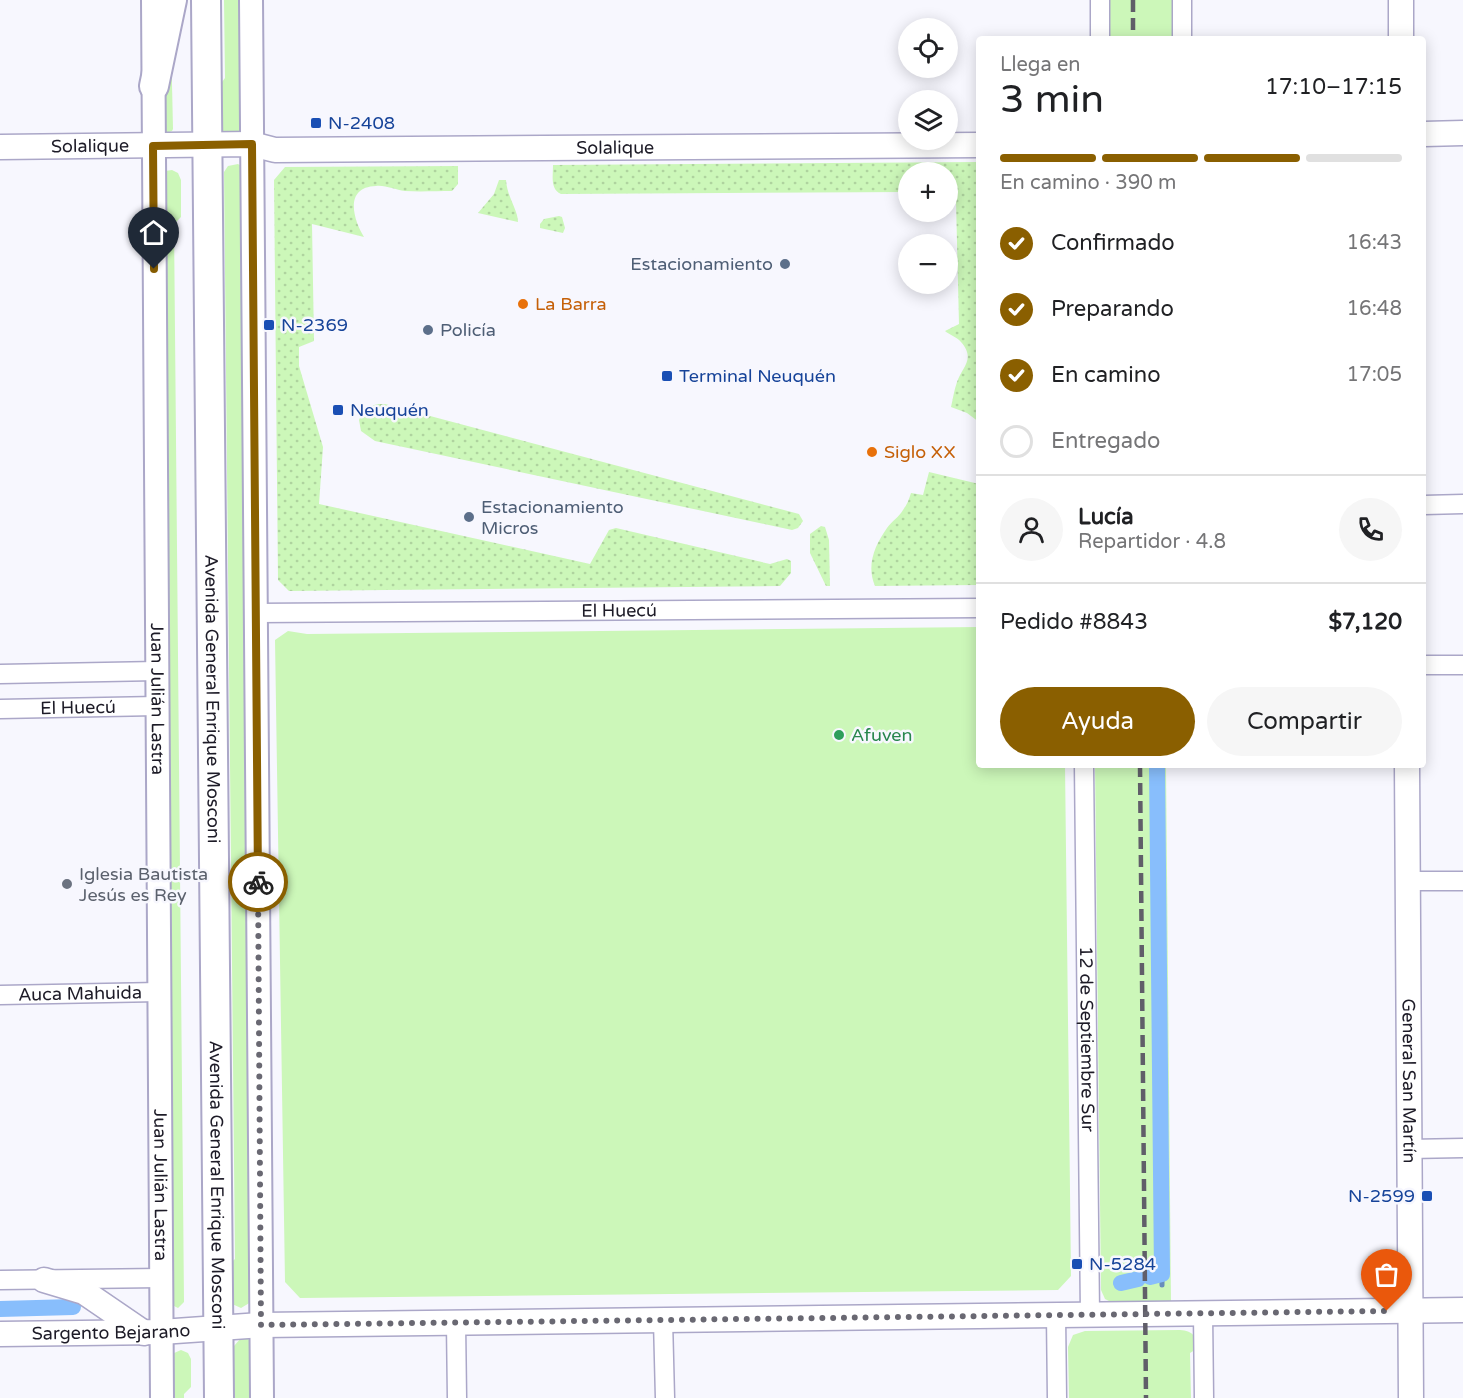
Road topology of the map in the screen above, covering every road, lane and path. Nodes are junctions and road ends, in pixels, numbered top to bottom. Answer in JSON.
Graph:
{"nodes":[{"id":1,"x":153,"y":0,"type":"edge"},
{"id":2,"x":172,"y":0,"type":"edge"},
{"id":3,"x":187,"y":0,"type":"edge"},
{"id":4,"x":206,"y":0,"type":"edge"},
{"id":5,"x":251,"y":0,"type":"edge"},
{"id":6,"x":1100,"y":0,"type":"edge"},
{"id":7,"x":1182,"y":0,"type":"edge"},
{"id":8,"x":1401,"y":0,"type":"edge"},
{"id":9,"x":1100,"y":36,"type":"edge"},
{"id":10,"x":1182,"y":36,"type":"edge"},
{"id":11,"x":1401,"y":36,"type":"edge"},
{"id":12,"x":153,"y":86,"type":"junction"},
{"id":13,"x":958,"y":129,"type":"edge"},
{"id":14,"x":976,"y":129,"type":"edge"},
{"id":15,"x":898,"y":130,"type":"edge"},
{"id":16,"x":1463,"y":133,"type":"edge"},
{"id":17,"x":1426,"y":134,"type":"edge"},
{"id":18,"x":252,"y":144,"type":"junction"},
{"id":19,"x":198,"y":145,"type":"junction"},
{"id":20,"x":976,"y":145,"type":"edge"},
{"id":21,"x":153,"y":146,"type":"junction"},
{"id":22,"x":0,"y":147,"type":"edge"},
{"id":23,"x":1463,"y":504,"type":"edge"},
{"id":24,"x":1426,"y":505,"type":"edge"},
{"id":25,"x":976,"y":608,"type":"edge"},
{"id":26,"x":257,"y":613,"type":"junction"},
{"id":27,"x":1426,"y":665,"type":"edge"},
{"id":28,"x":1463,"y":665,"type":"edge"},
{"id":29,"x":157,"y":671,"type":"junction"},
{"id":30,"x":0,"y":674,"type":"edge"},
{"id":31,"x":157,"y":706,"type":"junction"},
{"id":32,"x":0,"y":709,"type":"edge"},
{"id":33,"x":1084,"y":768,"type":"edge"},
{"id":34,"x":1407,"y":768,"type":"edge"},
{"id":35,"x":1407,"y":881,"type":"junction"},
{"id":36,"x":1463,"y":881,"type":"edge"},
{"id":37,"x":159,"y":992,"type":"junction"},
{"id":38,"x":0,"y":995,"type":"edge"},
{"id":39,"x":1463,"y":1148,"type":"edge"},
{"id":40,"x":1409,"y":1149,"type":"junction"},
{"id":41,"x":161,"y":1278,"type":"junction"},
{"id":42,"x":0,"y":1280,"type":"edge"},
{"id":43,"x":44,"y":1280,"type":"junction"},
{"id":44,"x":1410,"y":1310,"type":"junction"},
{"id":45,"x":1463,"y":1310,"type":"edge"},
{"id":46,"x":1203,"y":1313,"type":"junction"},
{"id":47,"x":1056,"y":1315,"type":"junction"},
{"id":48,"x":1090,"y":1315,"type":"junction"},
{"id":49,"x":663,"y":1320,"type":"junction"},
{"id":50,"x":456,"y":1323,"type":"junction"},
{"id":51,"x":261,"y":1325,"type":"junction"},
{"id":52,"x":209,"y":1329,"type":"junction"},
{"id":53,"x":153,"y":1332,"type":"junction"},
{"id":54,"x":0,"y":1334,"type":"edge"},
{"id":55,"x":162,"y":1398,"type":"edge"},
{"id":56,"x":200,"y":1398,"type":"edge"},
{"id":57,"x":219,"y":1398,"type":"edge"},
{"id":58,"x":262,"y":1398,"type":"edge"},
{"id":59,"x":457,"y":1398,"type":"edge"},
{"id":60,"x":664,"y":1398,"type":"edge"},
{"id":61,"x":1057,"y":1398,"type":"edge"},
{"id":62,"x":1204,"y":1398,"type":"edge"},
{"id":63,"x":1411,"y":1398,"type":"edge"}],
"edges":[{"from":1,"to":12,"type":"street","name":"Juan Julián Lastra"},
{"from":2,"to":12,"type":"highway"},
{"from":3,"to":19,"type":"highway","name":"Avenida General Enrique Mosconi"},
{"from":4,"to":19,"type":"highway","name":"Avenida General Enrique Mosconi"},
{"from":5,"to":18,"type":"street"},
{"from":6,"to":9,"type":"street"},
{"from":7,"to":10,"type":"street"},
{"from":8,"to":11,"type":"main road"},
{"from":12,"to":21,"type":"street","name":"Juan Julián Lastra"},
{"from":13,"to":14,"type":"main road"},
{"from":15,"to":18,"type":"main road","name":"Solalique"},
{"from":16,"to":17,"type":"main road"},
{"from":18,"to":19,"type":"main road","name":"Solalique"},
{"from":18,"to":20,"type":"main road","name":"Solalique"},
{"from":18,"to":26,"type":"street"},
{"from":19,"to":21,"type":"main road","name":"Solalique"},
{"from":19,"to":52,"type":"highway","name":"Avenida General Enrique Mosconi"},
{"from":21,"to":22,"type":"main road","name":"Solalique"},
{"from":21,"to":29,"type":"street","name":"Juan Julián Lastra"},
{"from":23,"to":24,"type":"street"},
{"from":25,"to":26,"type":"street","name":"El Huecú"},
{"from":26,"to":51,"type":"street"},
{"from":27,"to":28,"type":"street"},
{"from":29,"to":30,"type":"street","name":"El Huecú"},
{"from":29,"to":31,"type":"street","name":"Juan Julián Lastra"},
{"from":31,"to":32,"type":"street","name":"El Huecú"},
{"from":31,"to":37,"type":"street","name":"Juan Julián Lastra"},
{"from":33,"to":48,"type":"street","name":"12 de Septiembre Sur"},
{"from":34,"to":35,"type":"main road","name":"General San Martín"},
{"from":35,"to":36,"type":"street"},
{"from":35,"to":40,"type":"main road","name":"General San Martín"},
{"from":37,"to":38,"type":"street","name":"Auca Mahuida"},
{"from":37,"to":41,"type":"street","name":"Juan Julián Lastra"},
{"from":39,"to":40,"type":"street"},
{"from":40,"to":44,"type":"main road","name":"General San Martín"},
{"from":41,"to":43,"type":"street"},
{"from":41,"to":53,"type":"street","name":"Juan Julián Lastra"},
{"from":42,"to":43,"type":"street"},
{"from":43,"to":53,"type":"main road"},
{"from":44,"to":45,"type":"main road","name":"Sargento Bejarano"},
{"from":44,"to":46,"type":"main road","name":"Sargento Bejarano"},
{"from":44,"to":63,"type":"main road","name":"General San Martín"},
{"from":46,"to":48,"type":"main road","name":"Sargento Bejarano"},
{"from":46,"to":62,"type":"street"},
{"from":47,"to":48,"type":"main road","name":"Sargento Bejarano"},
{"from":47,"to":49,"type":"main road","name":"Sargento Bejarano"},
{"from":47,"to":61,"type":"street"},
{"from":49,"to":50,"type":"main road","name":"Sargento Bejarano"},
{"from":49,"to":60,"type":"street"},
{"from":50,"to":51,"type":"main road","name":"Sargento Bejarano"},
{"from":50,"to":59,"type":"street"},
{"from":51,"to":52,"type":"main road","name":"Sargento Bejarano"},
{"from":51,"to":58,"type":"street"},
{"from":52,"to":53,"type":"main road","name":"Sargento Bejarano"},
{"from":52,"to":56,"type":"highway","name":"Avenida General Enrique Mosconi"},
{"from":52,"to":57,"type":"highway","name":"Avenida General Enrique Mosconi"},
{"from":53,"to":54,"type":"main road","name":"Sargento Bejarano"},
{"from":53,"to":55,"type":"street","name":"Juan Julián Lastra"}]}
